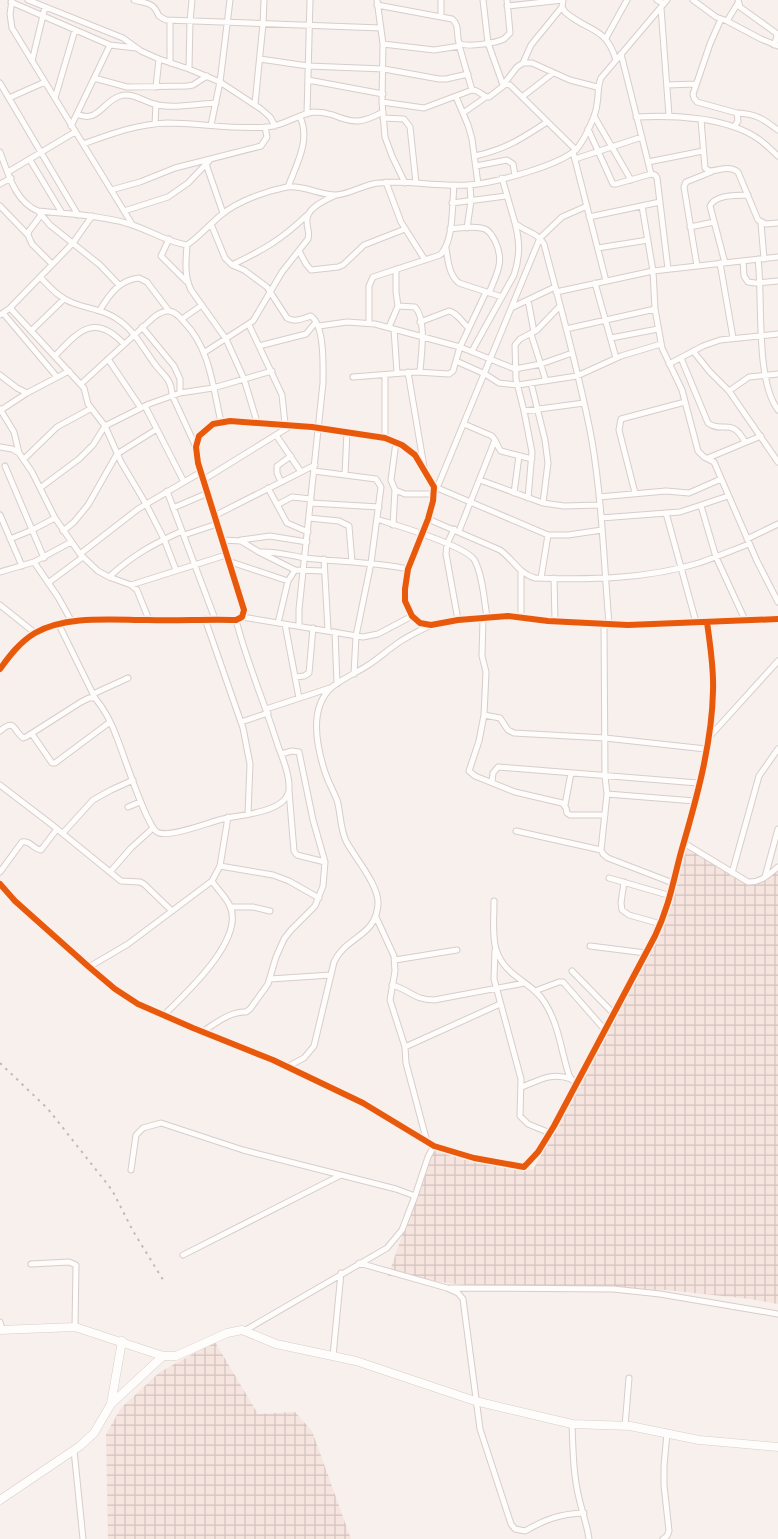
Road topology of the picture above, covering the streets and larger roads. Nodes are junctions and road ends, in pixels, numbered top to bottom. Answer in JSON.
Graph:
{"nodes":[{"id":1,"x":28,"y":0,"type":"edge"},
{"id":2,"x":134,"y":0,"type":"edge"},
{"id":3,"x":192,"y":0,"type":"edge"},
{"id":4,"x":230,"y":0,"type":"edge"},
{"id":5,"x":264,"y":0,"type":"edge"},
{"id":6,"x":310,"y":0,"type":"edge"},
{"id":7,"x":441,"y":0,"type":"edge"},
{"id":8,"x":483,"y":0,"type":"edge"},
{"id":9,"x":563,"y":0,"type":"edge"},
{"id":10,"x":627,"y":0,"type":"edge"},
{"id":11,"x":657,"y":0,"type":"edge"},
{"id":12,"x":693,"y":0,"type":"edge"},
{"id":13,"x":12,"y":1,"type":"edge"},
{"id":14,"x":38,"y":2,"type":"edge"},
{"id":15,"x":738,"y":2,"type":"edge"},
{"id":16,"x":377,"y":3,"type":"edge"},
{"id":17,"x":507,"y":3,"type":"edge"},
{"id":18,"x":664,"y":4,"type":"edge"},
{"id":19,"x":45,"y":7,"type":"junction"},
{"id":20,"x":562,"y":7,"type":"junction"},
{"id":21,"x":43,"y":16,"type":"junction"},
{"id":22,"x":441,"y":17,"type":"junction"},
{"id":23,"x":170,"y":20,"type":"junction"},
{"id":24,"x":724,"y":20,"type":"junction"},
{"id":25,"x":190,"y":21,"type":"junction"},
{"id":26,"x":227,"y":23,"type":"junction"},
{"id":27,"x":263,"y":24,"type":"junction"},
{"id":28,"x":309,"y":26,"type":"junction"},
{"id":29,"x":381,"y":28,"type":"junction"},
{"id":30,"x":75,"y":30,"type":"junction"},
{"id":31,"x":606,"y":38,"type":"junction"},
{"id":32,"x":488,"y":43,"type":"junction"},
{"id":33,"x":383,"y":44,"type":"junction"},
{"id":34,"x":110,"y":45,"type":"junction"},
{"id":35,"x":459,"y":45,"type":"junction"},
{"id":36,"x":776,"y":45,"type":"edge"},
{"id":37,"x":136,"y":48,"type":"junction"},
{"id":38,"x":621,"y":54,"type":"junction"},
{"id":39,"x":159,"y":59,"type":"junction"},
{"id":40,"x":260,"y":59,"type":"junction"},
{"id":41,"x":616,"y":60,"type":"junction"},
{"id":42,"x":32,"y":61,"type":"junction"},
{"id":43,"x":170,"y":63,"type":"junction"},
{"id":44,"x":523,"y":63,"type":"junction"},
{"id":45,"x":308,"y":66,"type":"junction"},
{"id":46,"x":189,"y":69,"type":"junction"},
{"id":47,"x":384,"y":69,"type":"junction"},
{"id":48,"x":553,"y":73,"type":"junction"},
{"id":49,"x":468,"y":74,"type":"junction"},
{"id":50,"x":207,"y":76,"type":"junction"},
{"id":51,"x":94,"y":78,"type":"junction"},
{"id":52,"x":308,"y":80,"type":"junction"},
{"id":53,"x":45,"y":82,"type":"junction"},
{"id":54,"x":220,"y":82,"type":"junction"},
{"id":55,"x":0,"y":83,"type":"edge"},
{"id":56,"x":696,"y":84,"type":"junction"},
{"id":57,"x":503,"y":85,"type":"junction"},
{"id":58,"x":667,"y":85,"type":"junction"},
{"id":59,"x":156,"y":87,"type":"junction"},
{"id":60,"x":597,"y":88,"type":"junction"},
{"id":61,"x":472,"y":90,"type":"junction"},
{"id":62,"x":383,"y":94,"type":"junction"},
{"id":63,"x":456,"y":97,"type":"junction"},
{"id":64,"x":522,"y":97,"type":"junction"},
{"id":65,"x":9,"y":98,"type":"junction"},
{"id":66,"x":55,"y":98,"type":"junction"},
{"id":67,"x":486,"y":98,"type":"junction"},
{"id":68,"x":382,"y":102,"type":"junction"},
{"id":69,"x":216,"y":103,"type":"junction"},
{"id":70,"x":156,"y":104,"type":"junction"},
{"id":71,"x":255,"y":104,"type":"junction"},
{"id":72,"x":463,"y":113,"type":"junction"},
{"id":73,"x":737,"y":113,"type":"junction"},
{"id":74,"x":77,"y":114,"type":"junction"},
{"id":75,"x":307,"y":114,"type":"junction"},
{"id":76,"x":383,"y":115,"type":"junction"},
{"id":77,"x":594,"y":116,"type":"junction"},
{"id":78,"x":669,"y":116,"type":"junction"},
{"id":79,"x":300,"y":117,"type":"junction"},
{"id":80,"x":636,"y":117,"type":"junction"},
{"id":81,"x":701,"y":120,"type":"junction"},
{"id":82,"x":547,"y":122,"type":"junction"},
{"id":83,"x":155,"y":124,"type":"junction"},
{"id":84,"x":211,"y":125,"type":"junction"},
{"id":85,"x":71,"y":126,"type":"junction"},
{"id":86,"x":275,"y":126,"type":"junction"},
{"id":87,"x":265,"y":127,"type":"junction"},
{"id":88,"x":734,"y":127,"type":"junction"},
{"id":89,"x":588,"y":129,"type":"junction"},
{"id":90,"x":778,"y":130,"type":"edge"},
{"id":91,"x":75,"y":132,"type":"junction"},
{"id":92,"x":642,"y":137,"type":"junction"},
{"id":93,"x":83,"y":144,"type":"junction"},
{"id":94,"x":612,"y":147,"type":"junction"},
{"id":95,"x":574,"y":151,"type":"junction"},
{"id":96,"x":703,"y":151,"type":"junction"},
{"id":97,"x":0,"y":152,"type":"edge"},
{"id":98,"x":598,"y":152,"type":"junction"},
{"id":99,"x":41,"y":153,"type":"junction"},
{"id":100,"x":778,"y":155,"type":"edge"},
{"id":101,"x":475,"y":156,"type":"junction"},
{"id":102,"x":210,"y":159,"type":"junction"},
{"id":103,"x":575,"y":159,"type":"junction"},
{"id":104,"x":30,"y":160,"type":"junction"},
{"id":105,"x":648,"y":162,"type":"junction"},
{"id":106,"x":206,"y":164,"type":"junction"},
{"id":107,"x":476,"y":166,"type":"junction"},
{"id":108,"x":712,"y":171,"type":"junction"},
{"id":109,"x":8,"y":172,"type":"junction"},
{"id":110,"x":651,"y":174,"type":"junction"},
{"id":111,"x":515,"y":175,"type":"junction"},
{"id":112,"x":11,"y":178,"type":"junction"},
{"id":113,"x":502,"y":178,"type":"junction"},
{"id":114,"x":630,"y":180,"type":"junction"},
{"id":115,"x":386,"y":182,"type":"junction"},
{"id":116,"x":405,"y":183,"type":"junction"},
{"id":117,"x":0,"y":184,"type":"edge"},
{"id":118,"x":416,"y":184,"type":"junction"},
{"id":119,"x":478,"y":184,"type":"junction"},
{"id":120,"x":454,"y":185,"type":"junction"},
{"id":121,"x":470,"y":185,"type":"junction"},
{"id":122,"x":288,"y":187,"type":"junction"},
{"id":123,"x":111,"y":190,"type":"junction"},
{"id":124,"x":336,"y":195,"type":"junction"},
{"id":125,"x":748,"y":195,"type":"junction"},
{"id":126,"x":506,"y":196,"type":"junction"},
{"id":127,"x":470,"y":201,"type":"junction"},
{"id":128,"x":660,"y":202,"type":"junction"},
{"id":129,"x":452,"y":204,"type":"junction"},
{"id":130,"x":0,"y":206,"type":"edge"},
{"id":131,"x":587,"y":206,"type":"junction"},
{"id":132,"x":642,"y":206,"type":"junction"},
{"id":133,"x":124,"y":211,"type":"junction"},
{"id":134,"x":40,"y":213,"type":"junction"},
{"id":135,"x":62,"y":213,"type":"junction"},
{"id":136,"x":223,"y":213,"type":"junction"},
{"id":137,"x":308,"y":214,"type":"junction"},
{"id":138,"x":78,"y":215,"type":"junction"},
{"id":139,"x":92,"y":216,"type":"junction"},
{"id":140,"x":589,"y":217,"type":"junction"},
{"id":141,"x":714,"y":222,"type":"junction"},
{"id":142,"x":515,"y":223,"type":"junction"},
{"id":143,"x":761,"y":223,"type":"junction"},
{"id":144,"x":778,"y":223,"type":"edge"},
{"id":145,"x":132,"y":224,"type":"junction"},
{"id":146,"x":211,"y":224,"type":"junction"},
{"id":147,"x":690,"y":227,"type":"junction"},
{"id":148,"x":467,"y":228,"type":"junction"},
{"id":149,"x":405,"y":229,"type":"junction"},
{"id":150,"x":450,"y":229,"type":"junction"},
{"id":151,"x":28,"y":235,"type":"junction"},
{"id":152,"x":540,"y":238,"type":"junction"},
{"id":153,"x":168,"y":239,"type":"junction"},
{"id":154,"x":648,"y":240,"type":"junction"},
{"id":155,"x":73,"y":243,"type":"junction"},
{"id":156,"x":187,"y":245,"type":"junction"},
{"id":157,"x":446,"y":248,"type":"junction"},
{"id":158,"x":598,"y":248,"type":"junction"},
{"id":159,"x":298,"y":251,"type":"junction"},
{"id":160,"x":778,"y":257,"type":"edge"},
{"id":161,"x":761,"y":259,"type":"junction"},
{"id":162,"x":241,"y":260,"type":"junction"},
{"id":163,"x":425,"y":260,"type":"junction"},
{"id":164,"x":743,"y":261,"type":"junction"},
{"id":165,"x":723,"y":263,"type":"junction"},
{"id":166,"x":52,"y":264,"type":"junction"},
{"id":167,"x":232,"y":265,"type":"junction"},
{"id":168,"x":697,"y":266,"type":"junction"},
{"id":169,"x":396,"y":269,"type":"junction"},
{"id":170,"x":668,"y":269,"type":"junction"},
{"id":171,"x":244,"y":270,"type":"junction"},
{"id":172,"x":653,"y":271,"type":"junction"},
{"id":173,"x":40,"y":277,"type":"junction"},
{"id":174,"x":606,"y":281,"type":"junction"},
{"id":175,"x":778,"y":281,"type":"edge"},
{"id":176,"x":187,"y":282,"type":"junction"},
{"id":177,"x":595,"y":283,"type":"junction"},
{"id":178,"x":761,"y":283,"type":"junction"},
{"id":179,"x":119,"y":285,"type":"junction"},
{"id":180,"x":556,"y":289,"type":"junction"},
{"id":181,"x":271,"y":292,"type":"junction"},
{"id":182,"x":488,"y":292,"type":"junction"},
{"id":183,"x":502,"y":297,"type":"junction"},
{"id":184,"x":64,"y":299,"type":"junction"},
{"id":185,"x":528,"y":300,"type":"junction"},
{"id":186,"x":202,"y":305,"type":"junction"},
{"id":187,"x":398,"y":306,"type":"junction"},
{"id":188,"x":560,"y":306,"type":"junction"},
{"id":189,"x":512,"y":307,"type":"junction"},
{"id":190,"x":10,"y":308,"type":"junction"},
{"id":191,"x":655,"y":309,"type":"junction"},
{"id":192,"x":100,"y":310,"type":"junction"},
{"id":193,"x":169,"y":311,"type":"junction"},
{"id":194,"x":1,"y":314,"type":"edge"},
{"id":195,"x":182,"y":319,"type":"junction"},
{"id":196,"x":606,"y":320,"type":"junction"},
{"id":197,"x":420,"y":322,"type":"junction"},
{"id":198,"x":369,"y":323,"type":"junction"},
{"id":199,"x":318,"y":324,"type":"junction"},
{"id":200,"x":249,"y":325,"type":"junction"},
{"id":201,"x":142,"y":327,"type":"junction"},
{"id":202,"x":392,"y":328,"type":"junction"},
{"id":203,"x":469,"y":328,"type":"junction"},
{"id":204,"x":566,"y":329,"type":"junction"},
{"id":205,"x":658,"y":329,"type":"junction"},
{"id":206,"x":31,"y":331,"type":"junction"},
{"id":207,"x":533,"y":333,"type":"junction"},
{"id":208,"x":778,"y":334,"type":"edge"},
{"id":209,"x":133,"y":335,"type":"junction"},
{"id":210,"x":761,"y":335,"type":"junction"},
{"id":211,"x":423,"y":336,"type":"junction"},
{"id":212,"x":611,"y":338,"type":"junction"},
{"id":213,"x":733,"y":338,"type":"junction"},
{"id":214,"x":226,"y":339,"type":"junction"},
{"id":215,"x":124,"y":344,"type":"junction"},
{"id":216,"x":661,"y":344,"type":"junction"},
{"id":217,"x":259,"y":346,"type":"junction"},
{"id":218,"x":460,"y":347,"type":"junction"},
{"id":219,"x":472,"y":351,"type":"junction"},
{"id":220,"x":693,"y":351,"type":"junction"},
{"id":221,"x":205,"y":352,"type":"junction"},
{"id":222,"x":572,"y":353,"type":"junction"},
{"id":223,"x":55,"y":356,"type":"junction"},
{"id":224,"x":616,"y":358,"type":"junction"},
{"id":225,"x":681,"y":358,"type":"junction"},
{"id":226,"x":108,"y":359,"type":"junction"},
{"id":227,"x":491,"y":359,"type":"junction"},
{"id":228,"x":456,"y":362,"type":"junction"},
{"id":229,"x":541,"y":364,"type":"junction"},
{"id":230,"x":669,"y":364,"type":"junction"},
{"id":231,"x":515,"y":369,"type":"junction"},
{"id":232,"x":69,"y":371,"type":"junction"},
{"id":233,"x":272,"y":371,"type":"junction"},
{"id":234,"x":408,"y":372,"type":"junction"},
{"id":235,"x":420,"y":372,"type":"junction"},
{"id":236,"x":397,"y":373,"type":"junction"},
{"id":237,"x":485,"y":374,"type":"junction"},
{"id":238,"x":778,"y":374,"type":"edge"},
{"id":239,"x":0,"y":375,"type":"edge"},
{"id":240,"x":385,"y":375,"type":"junction"},
{"id":241,"x":577,"y":376,"type":"junction"},
{"id":242,"x":766,"y":376,"type":"junction"},
{"id":243,"x":57,"y":377,"type":"junction"},
{"id":244,"x":353,"y":377,"type":"dead end"},
{"id":245,"x":244,"y":379,"type":"junction"},
{"id":246,"x":546,"y":381,"type":"junction"},
{"id":247,"x":530,"y":383,"type":"junction"},
{"id":248,"x":81,"y":384,"type":"junction"},
{"id":249,"x":518,"y":385,"type":"junction"},
{"id":250,"x":213,"y":388,"type":"junction"},
{"id":251,"x":729,"y":391,"type":"junction"},
{"id":252,"x":27,"y":393,"type":"junction"},
{"id":253,"x":180,"y":393,"type":"junction"},
{"id":254,"x":172,"y":395,"type":"junction"},
{"id":255,"x":685,"y":402,"type":"junction"},
{"id":256,"x":584,"y":403,"type":"junction"},
{"id":257,"x":143,"y":407,"type":"junction"},
{"id":258,"x":90,"y":408,"type":"junction"},
{"id":259,"x":536,"y":409,"type":"junction"},
{"id":260,"x":0,"y":410,"type":"edge"},
{"id":261,"x":778,"y":410,"type":"edge"},
{"id":262,"x":524,"y":411,"type":"junction"},
{"id":263,"x":222,"y":422,"type":"junction"},
{"id":264,"x":257,"y":422,"type":"junction"},
{"id":265,"x":285,"y":424,"type":"junction"},
{"id":266,"x":464,"y":424,"type":"junction"},
{"id":267,"x":292,"y":425,"type":"junction"},
{"id":268,"x":105,"y":426,"type":"junction"},
{"id":269,"x":319,"y":428,"type":"junction"},
{"id":270,"x":157,"y":429,"type":"junction"},
{"id":271,"x":347,"y":432,"type":"junction"},
{"id":272,"x":276,"y":435,"type":"junction"},
{"id":273,"x":761,"y":436,"type":"junction"},
{"id":274,"x":385,"y":438,"type":"junction"},
{"id":275,"x":496,"y":440,"type":"junction"},
{"id":276,"x":396,"y":442,"type":"junction"},
{"id":277,"x":745,"y":442,"type":"junction"},
{"id":278,"x":0,"y":447,"type":"edge"},
{"id":279,"x":196,"y":447,"type":"junction"},
{"id":280,"x":19,"y":453,"type":"junction"},
{"id":281,"x":117,"y":454,"type":"junction"},
{"id":282,"x":290,"y":456,"type":"junction"},
{"id":283,"x":519,"y":456,"type":"junction"},
{"id":284,"x":708,"y":458,"type":"junction"},
{"id":285,"x":24,"y":459,"type":"junction"},
{"id":286,"x":532,"y":459,"type":"junction"},
{"id":287,"x":778,"y":462,"type":"edge"},
{"id":288,"x":315,"y":465,"type":"junction"},
{"id":289,"x":5,"y":466,"type":"dead end"},
{"id":290,"x":425,"y":470,"type":"junction"},
{"id":291,"x":314,"y":471,"type":"junction"},
{"id":292,"x":201,"y":472,"type":"junction"},
{"id":293,"x":301,"y":472,"type":"junction"},
{"id":294,"x":345,"y":475,"type":"junction"},
{"id":295,"x":721,"y":479,"type":"junction"},
{"id":296,"x":203,"y":480,"type":"junction"},
{"id":297,"x":480,"y":480,"type":"junction"},
{"id":298,"x":184,"y":482,"type":"junction"},
{"id":299,"x":281,"y":482,"type":"junction"},
{"id":300,"x":436,"y":487,"type":"junction"},
{"id":301,"x":40,"y":488,"type":"junction"},
{"id":302,"x":268,"y":488,"type":"junction"},
{"id":303,"x":394,"y":490,"type":"junction"},
{"id":304,"x":167,"y":491,"type":"junction"},
{"id":305,"x":208,"y":493,"type":"junction"},
{"id":306,"x":433,"y":494,"type":"junction"},
{"id":307,"x":514,"y":494,"type":"junction"},
{"id":308,"x":635,"y":494,"type":"junction"},
{"id":309,"x":728,"y":496,"type":"junction"},
{"id":310,"x":599,"y":497,"type":"junction"},
{"id":311,"x":528,"y":498,"type":"junction"},
{"id":312,"x":311,"y":501,"type":"junction"},
{"id":313,"x":471,"y":502,"type":"junction"},
{"id":314,"x":543,"y":503,"type":"junction"},
{"id":315,"x":146,"y":504,"type":"junction"},
{"id":316,"x":277,"y":505,"type":"junction"},
{"id":317,"x":600,"y":505,"type":"junction"},
{"id":318,"x":701,"y":506,"type":"junction"},
{"id":319,"x":379,"y":507,"type":"junction"},
{"id":320,"x":173,"y":508,"type":"junction"},
{"id":321,"x":666,"y":513,"type":"junction"},
{"id":322,"x":0,"y":515,"type":"edge"},
{"id":323,"x":214,"y":516,"type":"junction"},
{"id":324,"x":55,"y":518,"type":"junction"},
{"id":325,"x":309,"y":518,"type":"junction"},
{"id":326,"x":601,"y":518,"type":"junction"},
{"id":327,"x":428,"y":519,"type":"junction"},
{"id":328,"x":377,"y":520,"type":"junction"},
{"id":329,"x":217,"y":524,"type":"junction"},
{"id":330,"x":778,"y":524,"type":"edge"},
{"id":331,"x":393,"y":525,"type":"junction"},
{"id":332,"x":32,"y":530,"type":"junction"},
{"id":333,"x":456,"y":530,"type":"junction"},
{"id":334,"x":602,"y":530,"type":"junction"},
{"id":335,"x":63,"y":531,"type":"junction"},
{"id":336,"x":308,"y":532,"type":"junction"},
{"id":337,"x":183,"y":533,"type":"junction"},
{"id":338,"x":422,"y":534,"type":"junction"},
{"id":339,"x":548,"y":535,"type":"junction"},
{"id":340,"x":10,"y":539,"type":"junction"},
{"id":341,"x":164,"y":539,"type":"junction"},
{"id":342,"x":222,"y":540,"type":"junction"},
{"id":343,"x":241,"y":540,"type":"junction"},
{"id":344,"x":748,"y":541,"type":"junction"},
{"id":345,"x":71,"y":542,"type":"junction"},
{"id":346,"x":307,"y":542,"type":"junction"},
{"id":347,"x":447,"y":544,"type":"junction"},
{"id":348,"x":259,"y":552,"type":"junction"},
{"id":349,"x":81,"y":556,"type":"junction"},
{"id":350,"x":716,"y":557,"type":"junction"},
{"id":351,"x":44,"y":558,"type":"junction"},
{"id":352,"x":227,"y":558,"type":"junction"},
{"id":353,"x":305,"y":558,"type":"junction"},
{"id":354,"x":324,"y":559,"type":"junction"},
{"id":355,"x":34,"y":562,"type":"junction"},
{"id":356,"x":352,"y":562,"type":"junction"},
{"id":357,"x":371,"y":563,"type":"junction"},
{"id":358,"x":194,"y":565,"type":"junction"},
{"id":359,"x":22,"y":566,"type":"junction"},
{"id":360,"x":680,"y":568,"type":"junction"},
{"id":361,"x":408,"y":569,"type":"junction"},
{"id":362,"x":176,"y":570,"type":"junction"},
{"id":363,"x":295,"y":570,"type":"junction"},
{"id":364,"x":304,"y":570,"type":"junction"},
{"id":365,"x":324,"y":571,"type":"junction"},
{"id":366,"x":521,"y":571,"type":"junction"},
{"id":367,"x":0,"y":572,"type":"edge"},
{"id":368,"x":110,"y":577,"type":"junction"},
{"id":369,"x":541,"y":578,"type":"junction"},
{"id":370,"x":554,"y":578,"type":"junction"},
{"id":371,"x":606,"y":578,"type":"junction"},
{"id":372,"x":288,"y":581,"type":"junction"},
{"id":373,"x":48,"y":583,"type":"junction"},
{"id":374,"x":132,"y":584,"type":"junction"},
{"id":375,"x":778,"y":602,"type":"edge"},
{"id":376,"x":0,"y":605,"type":"edge"},
{"id":377,"x":412,"y":616,"type":"junction"},
{"id":378,"x":242,"y":617,"type":"junction"},
{"id":379,"x":522,"y":617,"type":"junction"},
{"id":380,"x":485,"y":618,"type":"junction"},
{"id":381,"x":205,"y":619,"type":"junction"},
{"id":382,"x":215,"y":619,"type":"junction"},
{"id":383,"x":778,"y":619,"type":"edge"},
{"id":384,"x":149,"y":620,"type":"junction"},
{"id":385,"x":236,"y":620,"type":"junction"},
{"id":386,"x":458,"y":620,"type":"junction"},
{"id":387,"x":745,"y":620,"type":"junction"},
{"id":388,"x":555,"y":621,"type":"junction"},
{"id":389,"x":72,"y":622,"type":"junction"},
{"id":390,"x":696,"y":622,"type":"junction"},
{"id":391,"x":707,"y":622,"type":"junction"},
{"id":392,"x":278,"y":623,"type":"junction"},
{"id":393,"x":285,"y":624,"type":"junction"},
{"id":394,"x":606,"y":624,"type":"junction"},
{"id":395,"x":59,"y":625,"type":"junction"},
{"id":396,"x":431,"y":625,"type":"junction"},
{"id":397,"x":299,"y":626,"type":"junction"},
{"id":398,"x":312,"y":628,"type":"junction"},
{"id":399,"x":328,"y":630,"type":"junction"},
{"id":400,"x":335,"y":632,"type":"junction"},
{"id":401,"x":35,"y":633,"type":"junction"},
{"id":402,"x":356,"y":636,"type":"junction"},
{"id":403,"x":778,"y":661,"type":"edge"},
{"id":404,"x":0,"y":669,"type":"edge"},
{"id":405,"x":354,"y":674,"type":"junction"},
{"id":406,"x":295,"y":676,"type":"junction"},
{"id":407,"x":128,"y":678,"type":"dead end"},
{"id":408,"x":337,"y":684,"type":"junction"},
{"id":409,"x":331,"y":688,"type":"junction"},
{"id":410,"x":94,"y":696,"type":"junction"},
{"id":411,"x":298,"y":698,"type":"junction"},
{"id":412,"x":267,"y":711,"type":"junction"},
{"id":413,"x":484,"y":716,"type":"junction"},
{"id":414,"x":110,"y":722,"type":"junction"},
{"id":415,"x":241,"y":722,"type":"junction"},
{"id":416,"x":0,"y":731,"type":"edge"},
{"id":417,"x":32,"y":734,"type":"junction"},
{"id":418,"x":709,"y":737,"type":"junction"},
{"id":419,"x":605,"y":738,"type":"junction"},
{"id":420,"x":706,"y":749,"type":"junction"},
{"id":421,"x":778,"y":749,"type":"edge"},
{"id":422,"x":281,"y":754,"type":"junction"},
{"id":423,"x":571,"y":773,"type":"junction"},
{"id":424,"x":605,"y":776,"type":"junction"},
{"id":425,"x":133,"y":780,"type":"junction"},
{"id":426,"x":492,"y":782,"type":"junction"},
{"id":427,"x":698,"y":783,"type":"junction"},
{"id":428,"x":0,"y":785,"type":"edge"},
{"id":429,"x":289,"y":791,"type":"junction"},
{"id":430,"x":607,"y":794,"type":"junction"},
{"id":431,"x":695,"y":801,"type":"junction"},
{"id":432,"x":140,"y":802,"type":"junction"},
{"id":433,"x":565,"y":805,"type":"junction"},
{"id":434,"x":128,"y":807,"type":"dead end"},
{"id":435,"x":248,"y":814,"type":"junction"},
{"id":436,"x":605,"y":815,"type":"junction"},
{"id":437,"x":228,"y":817,"type":"junction"},
{"id":438,"x":153,"y":828,"type":"junction"},
{"id":439,"x":57,"y":829,"type":"junction"},
{"id":440,"x":778,"y":830,"type":"edge"},
{"id":441,"x":516,"y":831,"type":"dead end"},
{"id":442,"x":63,"y":834,"type":"junction"},
{"id":443,"x":684,"y":843,"type":"junction"},
{"id":444,"x":601,"y":850,"type":"junction"},
{"id":445,"x":325,"y":862,"type":"junction"},
{"id":446,"x":220,"y":866,"type":"junction"},
{"id":447,"x":778,"y":867,"type":"edge"},
{"id":448,"x":0,"y":872,"type":"edge"},
{"id":449,"x":110,"y":872,"type":"junction"},
{"id":450,"x":732,"y":872,"type":"junction"},
{"id":451,"x":765,"y":877,"type":"junction"},
{"id":452,"x":609,"y":878,"type":"dead end"},
{"id":453,"x":212,"y":881,"type":"junction"},
{"id":454,"x":624,"y":882,"type":"junction"},
{"id":455,"x":673,"y":882,"type":"junction"},
{"id":456,"x":0,"y":884,"type":"edge"},
{"id":457,"x":670,"y":896,"type":"junction"},
{"id":458,"x":319,"y":898,"type":"junction"},
{"id":459,"x":494,"y":901,"type":"dead end"},
{"id":460,"x":230,"y":907,"type":"junction"},
{"id":461,"x":172,"y":910,"type":"junction"},
{"id":462,"x":270,"y":911,"type":"dead end"},
{"id":463,"x":376,"y":917,"type":"junction"},
{"id":464,"x":661,"y":924,"type":"junction"},
{"id":465,"x":590,"y":946,"type":"dead end"},
{"id":466,"x":457,"y":950,"type":"dead end"},
{"id":467,"x":495,"y":950,"type":"junction"},
{"id":468,"x":646,"y":953,"type":"junction"},
{"id":469,"x":395,"y":960,"type":"junction"},
{"id":470,"x":89,"y":967,"type":"junction"},
{"id":471,"x":572,"y":971,"type":"dead end"},
{"id":472,"x":330,"y":975,"type":"junction"},
{"id":473,"x":270,"y":979,"type":"junction"},
{"id":474,"x":524,"y":982,"type":"junction"},
{"id":475,"x":392,"y":985,"type":"junction"},
{"id":476,"x":496,"y":988,"type":"junction"},
{"id":477,"x":536,"y":991,"type":"junction"},
{"id":478,"x":500,"y":1004,"type":"junction"},
{"id":479,"x":614,"y":1014,"type":"junction"},
{"id":480,"x":164,"y":1015,"type":"junction"},
{"id":481,"x":605,"y":1030,"type":"junction"},
{"id":482,"x":202,"y":1032,"type":"junction"},
{"id":483,"x":405,"y":1047,"type":"junction"},
{"id":484,"x":287,"y":1067,"type":"junction"},
{"id":485,"x":574,"y":1081,"type":"junction"},
{"id":486,"x":522,"y":1087,"type":"junction"},
{"id":487,"x":550,"y":1133,"type":"junction"},
{"id":488,"x":428,"y":1142,"type":"junction"},
{"id":489,"x":434,"y":1146,"type":"junction"},
{"id":490,"x":131,"y":1170,"type":"dead end"},
{"id":491,"x":340,"y":1175,"type":"junction"},
{"id":492,"x":415,"y":1196,"type":"junction"},
{"id":493,"x":183,"y":1256,"type":"dead end"},
{"id":494,"x":359,"y":1263,"type":"junction"},
{"id":495,"x":31,"y":1264,"type":"dead end"},
{"id":496,"x":341,"y":1273,"type":"junction"},
{"id":497,"x":447,"y":1288,"type":"junction"},
{"id":498,"x":778,"y":1314,"type":"edge"},
{"id":499,"x":1,"y":1327,"type":"edge"},
{"id":500,"x":75,"y":1327,"type":"junction"},
{"id":501,"x":244,"y":1331,"type":"junction"},
{"id":502,"x":122,"y":1341,"type":"junction"},
{"id":503,"x":164,"y":1356,"type":"junction"},
{"id":504,"x":333,"y":1356,"type":"junction"},
{"id":505,"x":629,"y":1378,"type":"dead end"},
{"id":506,"x":475,"y":1401,"type":"junction"},
{"id":507,"x":110,"y":1404,"type":"junction"},
{"id":508,"x":572,"y":1424,"type":"junction"},
{"id":509,"x":625,"y":1426,"type":"junction"},
{"id":510,"x":667,"y":1433,"type":"junction"},
{"id":511,"x":778,"y":1448,"type":"edge"},
{"id":512,"x":74,"y":1450,"type":"junction"},
{"id":513,"x":0,"y":1500,"type":"edge"},
{"id":514,"x":584,"y":1512,"type":"junction"},
{"id":515,"x":83,"y":1539,"type":"edge"},
{"id":516,"x":589,"y":1539,"type":"edge"},
{"id":517,"x":664,"y":1539,"type":"edge"}],
"edges":[{"from":1,"to":14,"type":"street"},
{"from":2,"to":23,"type":"street"},
{"from":3,"to":25,"type":"street"},
{"from":4,"to":26,"type":"street"},
{"from":5,"to":27,"type":"street"},
{"from":6,"to":28,"type":"street"},
{"from":7,"to":22,"type":"street"},
{"from":8,"to":32,"type":"street"},
{"from":9,"to":17,"type":"street"},
{"from":9,"to":20,"type":"street"},
{"from":10,"to":31,"type":"street"},
{"from":11,"to":18,"type":"street"},
{"from":12,"to":24,"type":"street"},
{"from":13,"to":21,"type":"street"},
{"from":13,"to":42,"type":"street"},
{"from":14,"to":19,"type":"street"},
{"from":15,"to":24,"type":"street"},
{"from":15,"to":36,"type":"street"},
{"from":16,"to":22,"type":"street"},
{"from":16,"to":29,"type":"street"},
{"from":17,"to":32,"type":"street"},
{"from":18,"to":38,"type":"street"},
{"from":18,"to":58,"type":"street"},
{"from":19,"to":21,"type":"street"},
{"from":19,"to":37,"type":"street"},
{"from":20,"to":31,"type":"street"},
{"from":20,"to":44,"type":"street"},
{"from":21,"to":30,"type":"street"},
{"from":21,"to":42,"type":"street"},
{"from":22,"to":35,"type":"street"},
{"from":23,"to":25,"type":"street"},
{"from":23,"to":43,"type":"street"},
{"from":24,"to":36,"type":"street"},
{"from":24,"to":56,"type":"street"},
{"from":25,"to":26,"type":"street"},
{"from":25,"to":46,"type":"street"},
{"from":26,"to":27,"type":"street"},
{"from":26,"to":54,"type":"street"},
{"from":27,"to":28,"type":"street"},
{"from":27,"to":40,"type":"street"},
{"from":28,"to":29,"type":"street"},
{"from":28,"to":45,"type":"street"},
{"from":29,"to":33,"type":"street"},
{"from":30,"to":34,"type":"street"},
{"from":30,"to":66,"type":"street"},
{"from":31,"to":41,"type":"street"},
{"from":32,"to":35,"type":"street"},
{"from":32,"to":57,"type":"street"},
{"from":33,"to":35,"type":"street"},
{"from":33,"to":47,"type":"street"},
{"from":34,"to":37,"type":"street"},
{"from":34,"to":51,"type":"street"},
{"from":35,"to":49,"type":"street"},
{"from":37,"to":39,"type":"street"},
{"from":38,"to":41,"type":"street"},
{"from":38,"to":80,"type":"street"},
{"from":39,"to":43,"type":"street"},
{"from":39,"to":59,"type":"street"},
{"from":40,"to":45,"type":"street"},
{"from":40,"to":71,"type":"street"},
{"from":41,"to":60,"type":"street"},
{"from":42,"to":53,"type":"street"},
{"from":43,"to":46,"type":"street"},
{"from":44,"to":48,"type":"street"},
{"from":44,"to":57,"type":"street"},
{"from":45,"to":47,"type":"street"},
{"from":45,"to":52,"type":"street"},
{"from":46,"to":50,"type":"street"},
{"from":47,"to":49,"type":"street"},
{"from":47,"to":62,"type":"street"},
{"from":48,"to":60,"type":"street"},
{"from":48,"to":64,"type":"street"},
{"from":49,"to":61,"type":"street"},
{"from":50,"to":54,"type":"street"},
{"from":50,"to":59,"type":"street"},
{"from":51,"to":59,"type":"street"},
{"from":51,"to":74,"type":"street"},
{"from":52,"to":62,"type":"street"},
{"from":52,"to":75,"type":"street"},
{"from":53,"to":65,"type":"street"},
{"from":53,"to":66,"type":"street"},
{"from":54,"to":69,"type":"street"},
{"from":54,"to":71,"type":"street"},
{"from":55,"to":65,"type":"street"},
{"from":56,"to":58,"type":"street"},
{"from":56,"to":73,"type":"street"},
{"from":57,"to":64,"type":"street"},
{"from":57,"to":67,"type":"street"},
{"from":58,"to":78,"type":"street"},
{"from":60,"to":77,"type":"street"},
{"from":61,"to":63,"type":"street"},
{"from":61,"to":67,"type":"street"},
{"from":62,"to":68,"type":"street"},
{"from":63,"to":68,"type":"street"},
{"from":63,"to":72,"type":"street"},
{"from":64,"to":82,"type":"street"},
{"from":65,"to":99,"type":"street"},
{"from":66,"to":85,"type":"street"},
{"from":67,"to":72,"type":"street"},
{"from":68,"to":76,"type":"street"},
{"from":69,"to":70,"type":"street"},
{"from":69,"to":84,"type":"street"},
{"from":70,"to":74,"type":"street"},
{"from":70,"to":83,"type":"street"},
{"from":71,"to":86,"type":"street"},
{"from":72,"to":101,"type":"street"},
{"from":73,"to":88,"type":"street"},
{"from":73,"to":90,"type":"street"},
{"from":74,"to":85,"type":"street"},
{"from":75,"to":76,"type":"street"},
{"from":75,"to":79,"type":"street"},
{"from":76,"to":116,"type":"street"},
{"from":76,"to":118,"type":"street"},
{"from":77,"to":89,"type":"street"},
{"from":77,"to":94,"type":"street"},
{"from":78,"to":80,"type":"street"},
{"from":78,"to":81,"type":"street"},
{"from":79,"to":86,"type":"street"},
{"from":79,"to":122,"type":"street"},
{"from":80,"to":92,"type":"street"},
{"from":81,"to":88,"type":"street"},
{"from":81,"to":96,"type":"street"},
{"from":82,"to":95,"type":"street"},
{"from":82,"to":101,"type":"street"},
{"from":83,"to":84,"type":"street"},
{"from":83,"to":93,"type":"street"},
{"from":84,"to":87,"type":"street"},
{"from":85,"to":91,"type":"street"},
{"from":86,"to":87,"type":"street"},
{"from":87,"to":102,"type":"street"},
{"from":88,"to":100,"type":"street"},
{"from":89,"to":95,"type":"street"},
{"from":89,"to":98,"type":"street"},
{"from":91,"to":93,"type":"street"},
{"from":91,"to":99,"type":"street"},
{"from":92,"to":94,"type":"street"},
{"from":92,"to":105,"type":"street"},
{"from":93,"to":123,"type":"street"},
{"from":94,"to":98,"type":"street"},
{"from":94,"to":114,"type":"street"},
{"from":95,"to":103,"type":"street"},
{"from":95,"to":111,"type":"street"},
{"from":96,"to":105,"type":"street"},
{"from":96,"to":108,"type":"street"},
{"from":97,"to":109,"type":"street"},
{"from":98,"to":103,"type":"street"},
{"from":98,"to":114,"type":"street"},
{"from":99,"to":104,"type":"street"},
{"from":99,"to":138,"type":"street"},
{"from":101,"to":107,"type":"street"},
{"from":102,"to":106,"type":"street"},
{"from":102,"to":123,"type":"street"},
{"from":103,"to":131,"type":"street"},
{"from":104,"to":109,"type":"street"},
{"from":104,"to":135,"type":"street"},
{"from":105,"to":110,"type":"street"},
{"from":106,"to":133,"type":"street"},
{"from":106,"to":136,"type":"street"},
{"from":107,"to":111,"type":"street"},
{"from":107,"to":119,"type":"street"},
{"from":108,"to":125,"type":"street"},
{"from":108,"to":147,"type":"street"},
{"from":109,"to":112,"type":"street"},
{"from":110,"to":114,"type":"street"},
{"from":110,"to":128,"type":"street"},
{"from":111,"to":113,"type":"street"},
{"from":112,"to":117,"type":"street"},
{"from":112,"to":134,"type":"street"},
{"from":113,"to":119,"type":"street"},
{"from":113,"to":126,"type":"street"},
{"from":115,"to":116,"type":"street"},
{"from":115,"to":124,"type":"street"},
{"from":115,"to":149,"type":"street"},
{"from":116,"to":118,"type":"street"},
{"from":118,"to":120,"type":"street"},
{"from":119,"to":121,"type":"street"},
{"from":120,"to":121,"type":"street"},
{"from":120,"to":129,"type":"street"},
{"from":121,"to":127,"type":"street"},
{"from":122,"to":124,"type":"street"},
{"from":122,"to":136,"type":"street"},
{"from":123,"to":133,"type":"street"},
{"from":124,"to":137,"type":"street"},
{"from":125,"to":141,"type":"street"},
{"from":125,"to":143,"type":"street"},
{"from":126,"to":127,"type":"street"},
{"from":126,"to":142,"type":"street"},
{"from":127,"to":129,"type":"street"},
{"from":127,"to":148,"type":"street"},
{"from":128,"to":132,"type":"street"},
{"from":128,"to":170,"type":"street"},
{"from":129,"to":150,"type":"street"},
{"from":130,"to":151,"type":"street"},
{"from":131,"to":140,"type":"street"},
{"from":131,"to":152,"type":"street"},
{"from":132,"to":140,"type":"street"},
{"from":132,"to":154,"type":"street"},
{"from":133,"to":145,"type":"street"},
{"from":134,"to":135,"type":"street"},
{"from":134,"to":151,"type":"street"},
{"from":134,"to":155,"type":"street"},
{"from":135,"to":138,"type":"street"},
{"from":136,"to":146,"type":"street"},
{"from":137,"to":159,"type":"street"},
{"from":137,"to":162,"type":"street"},
{"from":138,"to":139,"type":"street"},
{"from":139,"to":145,"type":"street"},
{"from":139,"to":155,"type":"street"},
{"from":140,"to":158,"type":"street"},
{"from":141,"to":147,"type":"street"},
{"from":141,"to":165,"type":"street"},
{"from":142,"to":152,"type":"street"},
{"from":142,"to":183,"type":"street"},
{"from":143,"to":144,"type":"street"},
{"from":143,"to":161,"type":"street"},
{"from":145,"to":153,"type":"street"},
{"from":146,"to":156,"type":"street"},
{"from":146,"to":167,"type":"street"},
{"from":147,"to":168,"type":"street"},
{"from":148,"to":150,"type":"street"},
{"from":148,"to":182,"type":"street"},
{"from":149,"to":159,"type":"street"},
{"from":149,"to":163,"type":"street"},
{"from":150,"to":157,"type":"street"},
{"from":151,"to":166,"type":"street"},
{"from":152,"to":180,"type":"street"},
{"from":152,"to":189,"type":"street"},
{"from":153,"to":156,"type":"street"},
{"from":153,"to":176,"type":"street"},
{"from":154,"to":158,"type":"street"},
{"from":154,"to":172,"type":"street"},
{"from":155,"to":166,"type":"street"},
{"from":155,"to":179,"type":"street"},
{"from":156,"to":176,"type":"street"},
{"from":157,"to":163,"type":"street"},
{"from":157,"to":182,"type":"street"},
{"from":158,"to":174,"type":"street"},
{"from":159,"to":181,"type":"street"},
{"from":160,"to":161,"type":"street"},
{"from":161,"to":164,"type":"street"},
{"from":161,"to":178,"type":"street"},
{"from":162,"to":167,"type":"street"},
{"from":162,"to":171,"type":"street"},
{"from":163,"to":169,"type":"street"},
{"from":164,"to":165,"type":"street"},
{"from":164,"to":178,"type":"street"},
{"from":165,"to":168,"type":"street"},
{"from":165,"to":213,"type":"street"},
{"from":166,"to":173,"type":"street"},
{"from":167,"to":171,"type":"street"},
{"from":168,"to":170,"type":"street"},
{"from":169,"to":187,"type":"street"},
{"from":169,"to":198,"type":"street"},
{"from":170,"to":172,"type":"street"},
{"from":171,"to":181,"type":"street"},
{"from":172,"to":174,"type":"street"},
{"from":172,"to":191,"type":"street"},
{"from":173,"to":184,"type":"street"},
{"from":173,"to":190,"type":"street"},
{"from":174,"to":177,"type":"street"},
{"from":175,"to":178,"type":"street"},
{"from":176,"to":186,"type":"street"},
{"from":177,"to":180,"type":"street"},
{"from":177,"to":196,"type":"street"},
{"from":178,"to":210,"type":"street"},
{"from":179,"to":192,"type":"street"},
{"from":179,"to":193,"type":"street"},
{"from":180,"to":185,"type":"street"},
{"from":180,"to":188,"type":"street"},
{"from":181,"to":199,"type":"street"},
{"from":181,"to":200,"type":"street"},
{"from":182,"to":183,"type":"street"},
{"from":182,"to":203,"type":"street"},
{"from":183,"to":219,"type":"street"},
{"from":184,"to":192,"type":"street"},
{"from":184,"to":206,"type":"street"},
{"from":185,"to":189,"type":"street"},
{"from":185,"to":207,"type":"street"},
{"from":186,"to":195,"type":"street"},
{"from":186,"to":214,"type":"street"},
{"from":187,"to":197,"type":"street"},
{"from":187,"to":202,"type":"street"},
{"from":188,"to":204,"type":"street"},
{"from":188,"to":207,"type":"street"},
{"from":189,"to":227,"type":"street"},
{"from":190,"to":194,"type":"street"},
{"from":190,"to":206,"type":"street"},
{"from":191,"to":196,"type":"street"},
{"from":191,"to":205,"type":"street"},
{"from":192,"to":209,"type":"street"},
{"from":193,"to":195,"type":"street"},
{"from":193,"to":201,"type":"street"},
{"from":194,"to":243,"type":"street"},
{"from":195,"to":221,"type":"street"},
{"from":196,"to":204,"type":"street"},
{"from":196,"to":212,"type":"street"},
{"from":197,"to":203,"type":"street"},
{"from":197,"to":211,"type":"street"},
{"from":198,"to":199,"type":"street"},
{"from":198,"to":202,"type":"street"},
{"from":199,"to":217,"type":"street"},
{"from":199,"to":269,"type":"street"},
{"from":200,"to":214,"type":"street"},
{"from":200,"to":217,"type":"street"},
{"from":201,"to":209,"type":"street"},
{"from":201,"to":253,"type":"street"},
{"from":202,"to":211,"type":"street"},
{"from":202,"to":236,"type":"street"},
{"from":203,"to":218,"type":"street"},
{"from":204,"to":222,"type":"street"},
{"from":205,"to":212,"type":"street"},
{"from":205,"to":216,"type":"street"},
{"from":206,"to":223,"type":"street"},
{"from":207,"to":229,"type":"street"},
{"from":207,"to":231,"type":"street"},
{"from":208,"to":210,"type":"street"},
{"from":209,"to":215,"type":"street"},
{"from":209,"to":254,"type":"street"},
{"from":210,"to":213,"type":"street"},
{"from":210,"to":242,"type":"street"},
{"from":211,"to":218,"type":"street"},
{"from":211,"to":235,"type":"street"},
{"from":212,"to":224,"type":"street"},
{"from":213,"to":220,"type":"street"},
{"from":214,"to":221,"type":"street"},
{"from":214,"to":245,"type":"street"},
{"from":215,"to":223,"type":"street"},
{"from":215,"to":226,"type":"street"},
{"from":216,"to":224,"type":"street"},
{"from":216,"to":230,"type":"street"},
{"from":217,"to":233,"type":"street"},
{"from":218,"to":219,"type":"street"},
{"from":218,"to":228,"type":"street"},
{"from":219,"to":227,"type":"street"},
{"from":220,"to":225,"type":"street"},
{"from":220,"to":251,"type":"street"},
{"from":221,"to":250,"type":"street"},
{"from":222,"to":229,"type":"street"},
{"from":222,"to":241,"type":"street"},
{"from":223,"to":232,"type":"street"},
{"from":224,"to":241,"type":"street"},
{"from":225,"to":230,"type":"street"},
{"from":225,"to":277,"type":"street"},
{"from":226,"to":248,"type":"street"},
{"from":226,"to":257,"type":"street"},
{"from":227,"to":231,"type":"street"},
{"from":227,"to":237,"type":"street"},
{"from":228,"to":235,"type":"street"},
{"from":228,"to":237,"type":"street"},
{"from":229,"to":231,"type":"street"},
{"from":229,"to":246,"type":"street"},
{"from":230,"to":255,"type":"street"},
{"from":231,"to":249,"type":"street"},
{"from":232,"to":243,"type":"street"},
{"from":232,"to":248,"type":"street"},
{"from":233,"to":245,"type":"street"},
{"from":233,"to":265,"type":"street"},
{"from":234,"to":235,"type":"street"},
{"from":234,"to":236,"type":"street"},
{"from":234,"to":290,"type":"street"},
{"from":236,"to":240,"type":"street"},
{"from":237,"to":249,"type":"street"},
{"from":237,"to":266,"type":"street"},
{"from":238,"to":242,"type":"street"},
{"from":239,"to":252,"type":"street"},
{"from":240,"to":244,"type":"street"},
{"from":240,"to":274,"type":"street"},
{"from":241,"to":246,"type":"street"},
{"from":241,"to":256,"type":"street"},
{"from":242,"to":251,"type":"street"},
{"from":242,"to":261,"type":"street"},
{"from":243,"to":252,"type":"street"},
{"from":245,"to":250,"type":"street"},
{"from":245,"to":264,"type":"street"},
{"from":246,"to":247,"type":"street"},
{"from":247,"to":249,"type":"street"},
{"from":247,"to":259,"type":"street"},
{"from":248,"to":258,"type":"street"},
{"from":249,"to":262,"type":"street"},
{"from":250,"to":253,"type":"street"},
{"from":250,"to":263,"type":"street"},
{"from":251,"to":273,"type":"street"},
{"from":252,"to":260,"type":"street"},
{"from":253,"to":254,"type":"street"},
{"from":254,"to":257,"type":"street"},
{"from":254,"to":279,"type":"street"},
{"from":255,"to":284,"type":"street"},
{"from":255,"to":308,"type":"street"},
{"from":256,"to":259,"type":"street"},
{"from":256,"to":310,"type":"street"},
{"from":257,"to":268,"type":"street"},
{"from":257,"to":270,"type":"street"},
{"from":258,"to":268,"type":"street"},
{"from":258,"to":285,"type":"street"},
{"from":259,"to":262,"type":"street"},
{"from":259,"to":314,"type":"street"},
{"from":260,"to":280,"type":"street"},
{"from":262,"to":286,"type":"street"},
{"from":263,"to":264,"type":"street"},
{"from":263,"to":279,"type":"street"},
{"from":264,"to":265,"type":"street"},
{"from":265,"to":267,"type":"street"},
{"from":266,"to":275,"type":"street"},
{"from":266,"to":300,"type":"street"},
{"from":267,"to":269,"type":"street"},
{"from":267,"to":272,"type":"street"},
{"from":268,"to":281,"type":"street"},
{"from":268,"to":301,"type":"street"},
{"from":269,"to":271,"type":"street"},
{"from":269,"to":288,"type":"street"},
{"from":270,"to":281,"type":"street"},
{"from":270,"to":298,"type":"street"},
{"from":271,"to":274,"type":"street"},
{"from":271,"to":294,"type":"street"},
{"from":272,"to":282,"type":"street"},
{"from":272,"to":296,"type":"street"},
{"from":273,"to":277,"type":"street"},
{"from":273,"to":287,"type":"street"},
{"from":274,"to":276,"type":"street"},
{"from":275,"to":283,"type":"street"},
{"from":275,"to":297,"type":"street"},
{"from":276,"to":290,"type":"street"},
{"from":276,"to":303,"type":"street"},
{"from":277,"to":284,"type":"street"},
{"from":278,"to":280,"type":"street"},
{"from":279,"to":292,"type":"street"},
{"from":280,"to":285,"type":"street"},
{"from":281,"to":315,"type":"street"},
{"from":281,"to":335,"type":"street"},
{"from":282,"to":293,"type":"street"},
{"from":282,"to":299,"type":"street"},
{"from":283,"to":286,"type":"street"},
{"from":283,"to":307,"type":"street"},
{"from":284,"to":295,"type":"street"},
{"from":285,"to":301,"type":"street"},
{"from":286,"to":311,"type":"street"},
{"from":288,"to":291,"type":"street"},
{"from":288,"to":293,"type":"street"},
{"from":289,"to":332,"type":"street"},
{"from":290,"to":300,"type":"street"},
{"from":291,"to":294,"type":"street"},
{"from":291,"to":312,"type":"street"},
{"from":292,"to":296,"type":"street"},
{"from":292,"to":298,"type":"street"},
{"from":293,"to":299,"type":"street"},
{"from":294,"to":319,"type":"street"},
{"from":295,"to":308,"type":"street"},
{"from":295,"to":309,"type":"street"},
{"from":296,"to":305,"type":"street"},
{"from":297,"to":307,"type":"street"},
{"from":297,"to":313,"type":"street"},
{"from":298,"to":304,"type":"street"},
{"from":299,"to":302,"type":"street"},
{"from":300,"to":306,"type":"street"},
{"from":300,"to":313,"type":"street"},
{"from":301,"to":324,"type":"street"},
{"from":302,"to":316,"type":"street"},
{"from":302,"to":323,"type":"street"},
{"from":303,"to":306,"type":"street"},
{"from":303,"to":331,"type":"street"},
{"from":304,"to":315,"type":"street"},
{"from":304,"to":320,"type":"street"},
{"from":305,"to":320,"type":"street"},
{"from":305,"to":323,"type":"street"},
{"from":306,"to":327,"type":"street"},
{"from":307,"to":311,"type":"street"},
{"from":308,"to":310,"type":"street"},
{"from":309,"to":318,"type":"street"},
{"from":309,"to":344,"type":"street"},
{"from":310,"to":317,"type":"street"},
{"from":311,"to":314,"type":"street"},
{"from":312,"to":316,"type":"street"},
{"from":312,"to":319,"type":"street"},
{"from":312,"to":325,"type":"street"},
{"from":313,"to":333,"type":"street"},
{"from":313,"to":339,"type":"street"},
{"from":314,"to":317,"type":"street"},
{"from":315,"to":341,"type":"street"},
{"from":315,"to":349,"type":"street"},
{"from":316,"to":336,"type":"street"},
{"from":317,"to":326,"type":"street"},
{"from":318,"to":321,"type":"street"},
{"from":318,"to":350,"type":"street"},
{"from":319,"to":328,"type":"street"},
{"from":320,"to":337,"type":"street"},
{"from":321,"to":326,"type":"street"},
{"from":321,"to":360,"type":"street"},
{"from":322,"to":340,"type":"street"},
{"from":323,"to":329,"type":"street"},
{"from":324,"to":332,"type":"street"},
{"from":324,"to":335,"type":"street"},
{"from":325,"to":336,"type":"street"},
{"from":325,"to":356,"type":"street"},
{"from":326,"to":334,"type":"street"},
{"from":327,"to":333,"type":"street"},
{"from":327,"to":338,"type":"street"},
{"from":328,"to":331,"type":"street"},
{"from":328,"to":357,"type":"street"},
{"from":329,"to":337,"type":"street"},
{"from":329,"to":342,"type":"street"},
{"from":330,"to":344,"type":"street"},
{"from":331,"to":338,"type":"street"},
{"from":332,"to":340,"type":"street"},
{"from":332,"to":351,"type":"street"},
{"from":333,"to":347,"type":"street"},
{"from":333,"to":366,"type":"street"},
{"from":334,"to":339,"type":"street"},
{"from":334,"to":371,"type":"street"},
{"from":335,"to":345,"type":"street"},
{"from":336,"to":346,"type":"street"},
{"from":337,"to":341,"type":"street"},
{"from":337,"to":358,"type":"street"},
{"from":338,"to":347,"type":"street"},
{"from":338,"to":361,"type":"street"},
{"from":339,"to":369,"type":"street"},
{"from":340,"to":359,"type":"street"},
{"from":341,"to":362,"type":"street"},
{"from":341,"to":368,"type":"street"},
{"from":342,"to":343,"type":"street"},
{"from":342,"to":352,"type":"street"},
{"from":343,"to":346,"type":"street"},
{"from":343,"to":348,"type":"street"},
{"from":344,"to":350,"type":"street"},
{"from":344,"to":375,"type":"street"},
{"from":345,"to":349,"type":"street"},
{"from":345,"to":351,"type":"street"},
{"from":346,"to":353,"type":"street"},
{"from":347,"to":380,"type":"street"},
{"from":347,"to":386,"type":"street"},
{"from":348,"to":353,"type":"street"},
{"from":348,"to":363,"type":"street"},
{"from":349,"to":368,"type":"street"},
{"from":349,"to":373,"type":"street"},
{"from":350,"to":360,"type":"street"},
{"from":350,"to":387,"type":"street"},
{"from":351,"to":355,"type":"street"},
{"from":352,"to":358,"type":"street"},
{"from":352,"to":372,"type":"street"},
{"from":352,"to":378,"type":"street"},
{"from":353,"to":354,"type":"street"},
{"from":353,"to":364,"type":"street"},
{"from":354,"to":356,"type":"street"},
{"from":354,"to":365,"type":"street"},
{"from":355,"to":359,"type":"street"},
{"from":355,"to":373,"type":"street"},
{"from":356,"to":357,"type":"street"},
{"from":357,"to":361,"type":"street"},
{"from":357,"to":402,"type":"street"},
{"from":358,"to":362,"type":"street"},
{"from":358,"to":382,"type":"street"},
{"from":359,"to":367,"type":"street"},
{"from":360,"to":371,"type":"street"},
{"from":360,"to":390,"type":"street"},
{"from":361,"to":377,"type":"street"},
{"from":362,"to":374,"type":"street"},
{"from":363,"to":364,"type":"street"},
{"from":363,"to":372,"type":"street"},
{"from":364,"to":365,"type":"street"},
{"from":364,"to":397,"type":"street"},
{"from":365,"to":399,"type":"street"},
{"from":366,"to":369,"type":"street"},
{"from":366,"to":379,"type":"street"},
{"from":368,"to":374,"type":"street"},
{"from":369,"to":370,"type":"street"},
{"from":370,"to":371,"type":"street"},
{"from":370,"to":388,"type":"street"},
{"from":371,"to":394,"type":"street"},
{"from":372,"to":392,"type":"street"},
{"from":373,"to":389,"type":"street"},
{"from":374,"to":384,"type":"street"},
{"from":376,"to":401,"type":"street"},
{"from":377,"to":396,"type":"street"},
{"from":377,"to":402,"type":"street"},
{"from":378,"to":385,"type":"street"},
{"from":378,"to":392,"type":"street"},
{"from":379,"to":380,"type":"street"},
{"from":379,"to":388,"type":"street"},
{"from":380,"to":386,"type":"street"},
{"from":380,"to":413,"type":"street"},
{"from":381,"to":382,"type":"street"},
{"from":381,"to":384,"type":"street"},
{"from":381,"to":415,"type":"street"},
{"from":382,"to":385,"type":"street"},
{"from":383,"to":387,"type":"street"},
{"from":384,"to":389,"type":"street"},
{"from":385,"to":412,"type":"street"},
{"from":386,"to":396,"type":"street"},
{"from":387,"to":391,"type":"street"},
{"from":388,"to":394,"type":"street"},
{"from":389,"to":395,"type":"street"},
{"from":390,"to":391,"type":"street"},
{"from":390,"to":394,"type":"street"},
{"from":391,"to":418,"type":"street"},
{"from":392,"to":393,"type":"street"},
{"from":393,"to":397,"type":"street"},
{"from":393,"to":406,"type":"street"},
{"from":394,"to":419,"type":"street"},
{"from":395,"to":401,"type":"street"},
{"from":395,"to":410,"type":"street"},
{"from":396,"to":405,"type":"street"},
{"from":397,"to":398,"type":"street"},
{"from":398,"to":399,"type":"street"},
{"from":398,"to":406,"type":"street"},
{"from":399,"to":400,"type":"street"},
{"from":400,"to":402,"type":"street"},
{"from":400,"to":408,"type":"street"},
{"from":401,"to":404,"type":"street"},
{"from":402,"to":405,"type":"street"},
{"from":403,"to":418,"type":"street"},
{"from":405,"to":408,"type":"street"},
{"from":406,"to":411,"type":"street"},
{"from":407,"to":410,"type":"street"},
{"from":408,"to":409,"type":"street"},
{"from":409,"to":411,"type":"street"},
{"from":409,"to":463,"type":"street"},
{"from":410,"to":414,"type":"street"},
{"from":410,"to":417,"type":"street"},
{"from":411,"to":412,"type":"street"},
{"from":412,"to":415,"type":"street"},
{"from":412,"to":422,"type":"street"},
{"from":413,"to":419,"type":"street"},
{"from":413,"to":426,"type":"street"},
{"from":414,"to":417,"type":"street"},
{"from":414,"to":425,"type":"street"},
{"from":415,"to":435,"type":"street"},
{"from":416,"to":417,"type":"street"},
{"from":418,"to":420,"type":"street"},
{"from":419,"to":420,"type":"street"},
{"from":419,"to":424,"type":"street"},
{"from":420,"to":427,"type":"street"},
{"from":421,"to":450,"type":"street"},
{"from":422,"to":429,"type":"street"},
{"from":422,"to":445,"type":"street"},
{"from":423,"to":424,"type":"street"},
{"from":423,"to":426,"type":"street"},
{"from":423,"to":433,"type":"street"},
{"from":424,"to":427,"type":"street"},
{"from":424,"to":430,"type":"street"},
{"from":425,"to":432,"type":"street"},
{"from":425,"to":442,"type":"street"},
{"from":426,"to":433,"type":"street"},
{"from":427,"to":431,"type":"street"},
{"from":428,"to":439,"type":"street"},
{"from":429,"to":435,"type":"street"},
{"from":429,"to":445,"type":"street"},
{"from":430,"to":431,"type":"street"},
{"from":430,"to":436,"type":"street"},
{"from":431,"to":443,"type":"street"},
{"from":432,"to":434,"type":"street"},
{"from":432,"to":438,"type":"street"},
{"from":433,"to":436,"type":"street"},
{"from":435,"to":437,"type":"street"},
{"from":436,"to":444,"type":"street"},
{"from":437,"to":438,"type":"street"},
{"from":437,"to":446,"type":"street"},
{"from":438,"to":449,"type":"street"},
{"from":439,"to":442,"type":"street"},
{"from":439,"to":448,"type":"street"},
{"from":440,"to":451,"type":"street"},
{"from":441,"to":444,"type":"street"},
{"from":442,"to":449,"type":"street"},
{"from":443,"to":450,"type":"street"},
{"from":443,"to":455,"type":"street"},
{"from":444,"to":455,"type":"street"},
{"from":445,"to":458,"type":"street"},
{"from":446,"to":453,"type":"street"},
{"from":446,"to":458,"type":"street"},
{"from":447,"to":451,"type":"street"},
{"from":449,"to":461,"type":"street"},
{"from":450,"to":451,"type":"street"},
{"from":452,"to":454,"type":"street"},
{"from":453,"to":460,"type":"street"},
{"from":453,"to":461,"type":"street"},
{"from":454,"to":457,"type":"street"},
{"from":454,"to":464,"type":"street"},
{"from":455,"to":457,"type":"street"},
{"from":456,"to":470,"type":"street"},
{"from":457,"to":464,"type":"street"},
{"from":458,"to":473,"type":"street"},
{"from":459,"to":467,"type":"street"},
{"from":460,"to":462,"type":"street"},
{"from":460,"to":480,"type":"street"},
{"from":461,"to":470,"type":"street"},
{"from":463,"to":469,"type":"street"},
{"from":463,"to":472,"type":"street"},
{"from":464,"to":468,"type":"street"},
{"from":465,"to":468,"type":"street"},
{"from":466,"to":469,"type":"street"},
{"from":467,"to":474,"type":"street"},
{"from":467,"to":476,"type":"street"},
{"from":468,"to":479,"type":"street"},
{"from":469,"to":475,"type":"street"},
{"from":470,"to":480,"type":"street"},
{"from":471,"to":479,"type":"street"},
{"from":472,"to":473,"type":"street"},
{"from":472,"to":484,"type":"street"},
{"from":473,"to":482,"type":"street"},
{"from":474,"to":476,"type":"street"},
{"from":474,"to":477,"type":"street"},
{"from":475,"to":476,"type":"street"},
{"from":475,"to":483,"type":"street"},
{"from":476,"to":478,"type":"street"},
{"from":477,"to":481,"type":"street"},
{"from":477,"to":485,"type":"street"},
{"from":478,"to":483,"type":"street"},
{"from":478,"to":486,"type":"street"},
{"from":479,"to":481,"type":"street"},
{"from":480,"to":482,"type":"street"},
{"from":481,"to":485,"type":"street"},
{"from":482,"to":484,"type":"street"},
{"from":483,"to":488,"type":"street"},
{"from":484,"to":488,"type":"street"},
{"from":485,"to":486,"type":"street"},
{"from":485,"to":487,"type":"street"},
{"from":486,"to":487,"type":"street"},
{"from":487,"to":489,"type":"street"},
{"from":488,"to":489,"type":"street"},
{"from":489,"to":492,"type":"street"},
{"from":490,"to":491,"type":"street"},
{"from":491,"to":492,"type":"street"},
{"from":491,"to":493,"type":"street"},
{"from":492,"to":494,"type":"street"},
{"from":494,"to":496,"type":"street"},
{"from":494,"to":497,"type":"street"},
{"from":495,"to":500,"type":"street"},
{"from":496,"to":501,"type":"street"},
{"from":496,"to":504,"type":"street"},
{"from":497,"to":498,"type":"street"},
{"from":497,"to":506,"type":"street"},
{"from":499,"to":500,"type":"street"},
{"from":500,"to":502,"type":"street"},
{"from":501,"to":503,"type":"street"},
{"from":501,"to":504,"type":"street"},
{"from":502,"to":503,"type":"street"},
{"from":502,"to":507,"type":"street"},
{"from":503,"to":507,"type":"street"},
{"from":504,"to":506,"type":"street"},
{"from":505,"to":509,"type":"street"},
{"from":506,"to":508,"type":"street"},
{"from":506,"to":514,"type":"street"},
{"from":507,"to":512,"type":"street"},
{"from":508,"to":509,"type":"street"},
{"from":508,"to":514,"type":"street"},
{"from":509,"to":510,"type":"street"},
{"from":510,"to":511,"type":"street"},
{"from":510,"to":517,"type":"street"},
{"from":512,"to":513,"type":"street"},
{"from":512,"to":515,"type":"street"},
{"from":514,"to":516,"type":"street"}]}
